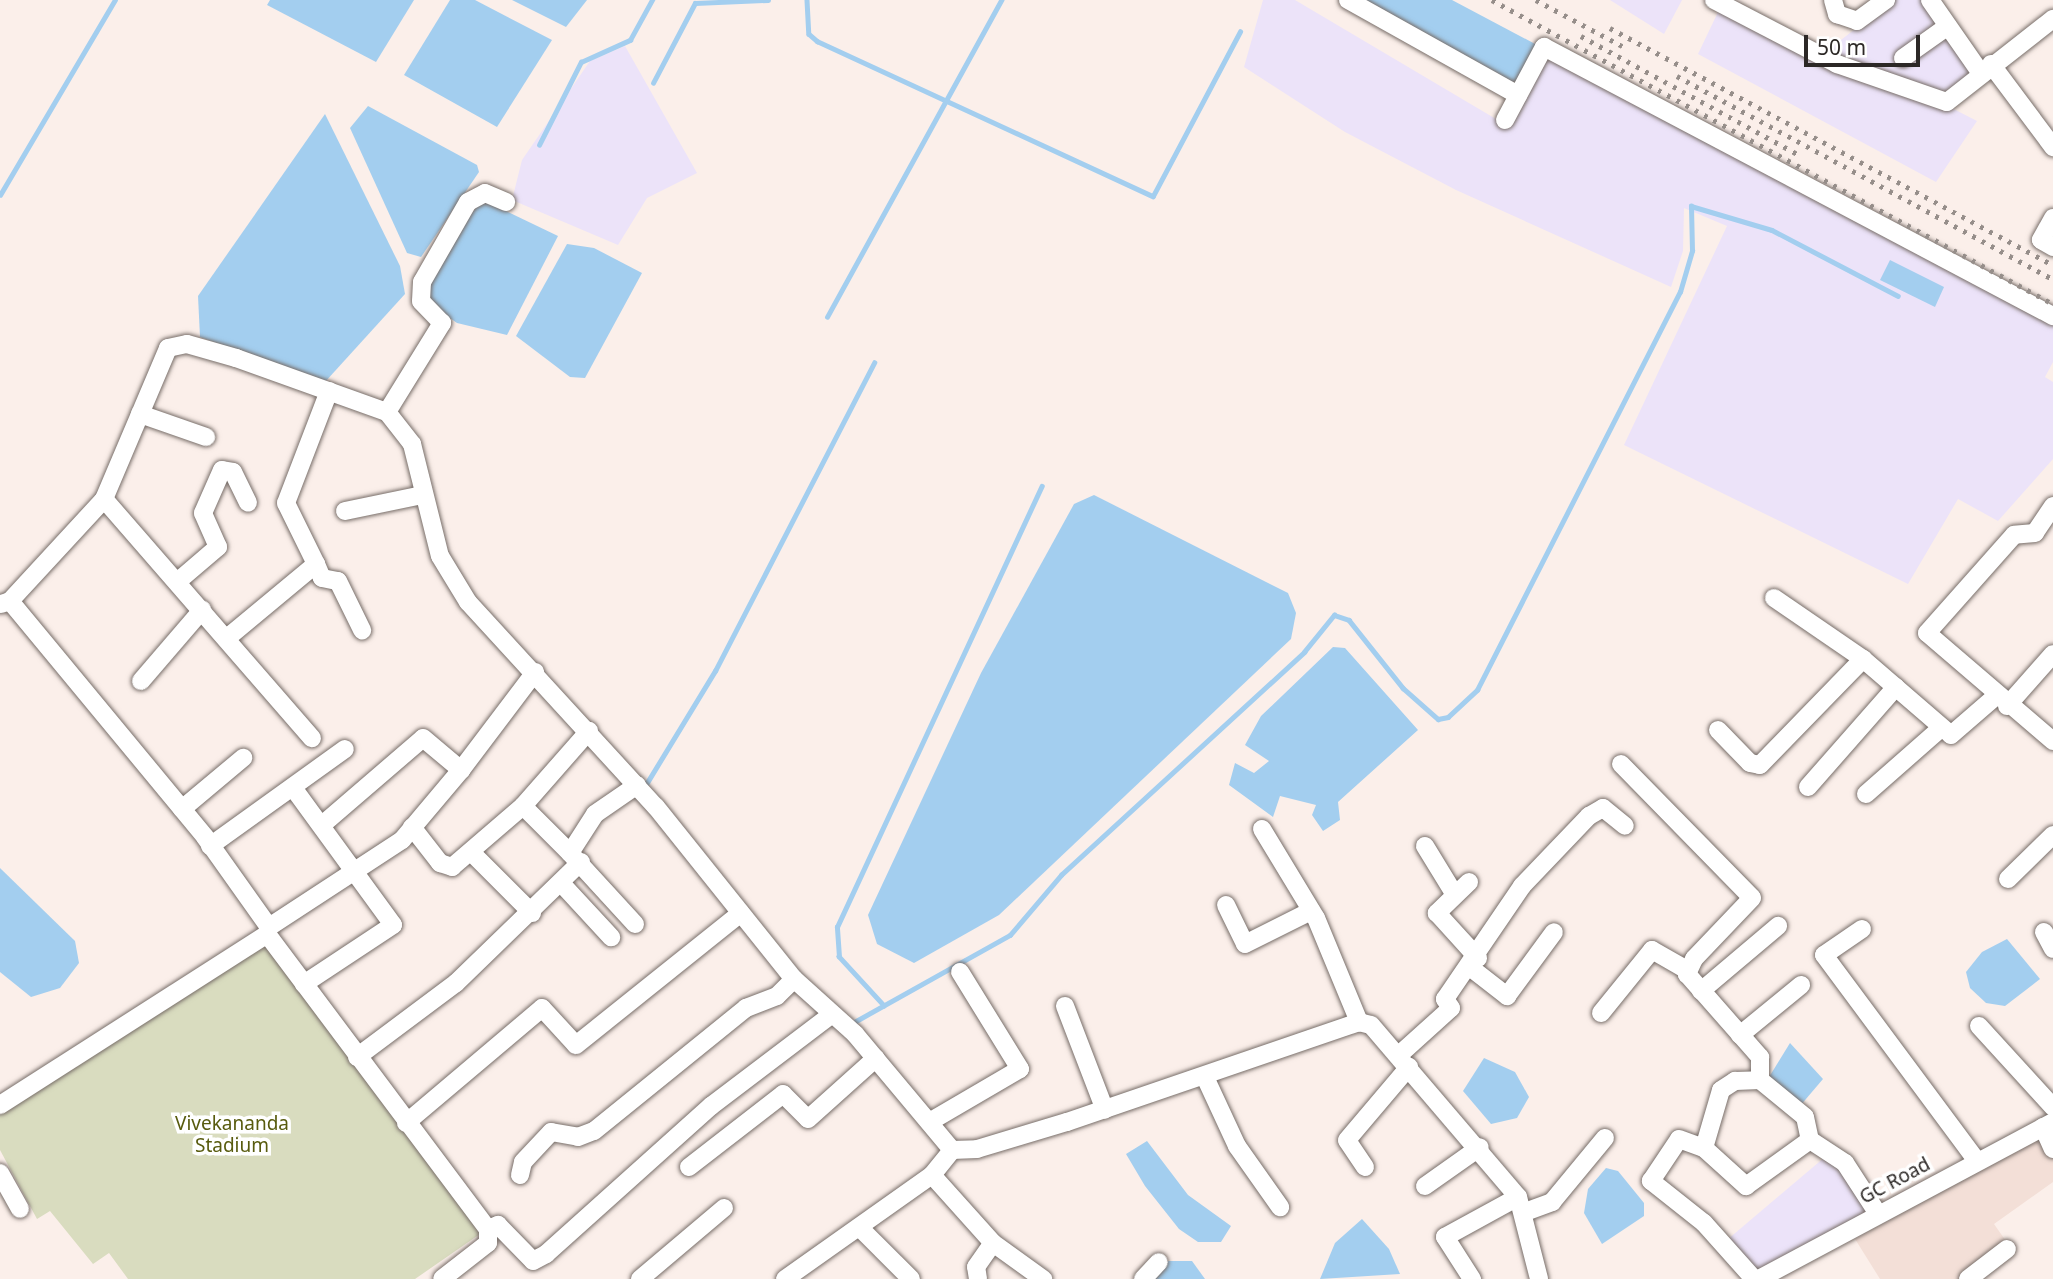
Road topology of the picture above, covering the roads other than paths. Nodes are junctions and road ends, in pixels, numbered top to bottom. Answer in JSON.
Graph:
{"nodes":[{"id":1,"x":1348,"y":0,"type":"edge"},
{"id":2,"x":1714,"y":0,"type":"edge"},
{"id":3,"x":1833,"y":0,"type":"edge"},
{"id":4,"x":1886,"y":0,"type":"edge"},
{"id":5,"x":1930,"y":0,"type":"edge"},
{"id":6,"x":1737,"y":5,"type":"edge"},
{"id":7,"x":2053,"y":19,"type":"edge"},
{"id":8,"x":1948,"y":26,"type":"junction"},
{"id":9,"x":1903,"y":58,"type":"dead end"},
{"id":10,"x":1985,"y":68,"type":"junction"},
{"id":11,"x":1518,"y":95,"type":"junction"},
{"id":12,"x":1505,"y":120,"type":"dead end"},
{"id":13,"x":2053,"y":147,"type":"edge"},
{"id":14,"x":506,"y":202,"type":"dead end"},
{"id":15,"x":2053,"y":218,"type":"edge"},
{"id":16,"x":2053,"y":247,"type":"edge"},
{"id":17,"x":2053,"y":316,"type":"edge"},
{"id":18,"x":329,"y":391,"type":"junction"},
{"id":19,"x":387,"y":412,"type":"junction"},
{"id":20,"x":140,"y":414,"type":"junction"},
{"id":21,"x":206,"y":437,"type":"dead end"},
{"id":22,"x":422,"y":495,"type":"junction"},
{"id":23,"x":104,"y":499,"type":"junction"},
{"id":24,"x":248,"y":503,"type":"dead end"},
{"id":25,"x":2053,"y":506,"type":"edge"},
{"id":26,"x":345,"y":511,"type":"dead end"},
{"id":27,"x":316,"y":564,"type":"junction"},
{"id":28,"x":177,"y":582,"type":"junction"},
{"id":29,"x":1774,"y":598,"type":"dead end"},
{"id":30,"x":5,"y":603,"type":"edge"},
{"id":31,"x":202,"y":610,"type":"junction"},
{"id":32,"x":362,"y":630,"type":"dead end"},
{"id":33,"x":227,"y":638,"type":"junction"},
{"id":34,"x":2053,"y":654,"type":"edge"},
{"id":35,"x":1863,"y":659,"type":"junction"},
{"id":36,"x":534,"y":672,"type":"junction"},
{"id":37,"x":141,"y":681,"type":"dead end"},
{"id":38,"x":1896,"y":687,"type":"junction"},
{"id":39,"x":2001,"y":701,"type":"junction"},
{"id":40,"x":1940,"y":729,"type":"junction"},
{"id":41,"x":1718,"y":730,"type":"dead end"},
{"id":42,"x":589,"y":731,"type":"junction"},
{"id":43,"x":312,"y":738,"type":"dead end"},
{"id":44,"x":2053,"y":741,"type":"edge"},
{"id":45,"x":345,"y":750,"type":"dead end"},
{"id":46,"x":243,"y":758,"type":"dead end"},
{"id":47,"x":1621,"y":764,"type":"dead end"},
{"id":48,"x":461,"y":770,"type":"junction"},
{"id":49,"x":637,"y":785,"type":"junction"},
{"id":50,"x":1808,"y":787,"type":"dead end"},
{"id":51,"x":294,"y":789,"type":"junction"},
{"id":52,"x":1866,"y":794,"type":"dead end"},
{"id":53,"x":523,"y":806,"type":"junction"},
{"id":54,"x":182,"y":809,"type":"junction"},
{"id":55,"x":322,"y":825,"type":"junction"},
{"id":56,"x":1625,"y":826,"type":"dead end"},
{"id":57,"x":412,"y":827,"type":"junction"},
{"id":58,"x":1262,"y":829,"type":"dead end"},
{"id":59,"x":2053,"y":835,"type":"edge"},
{"id":60,"x":210,"y":846,"type":"junction"},
{"id":61,"x":1425,"y":846,"type":"dead end"},
{"id":62,"x":472,"y":853,"type":"junction"},
{"id":63,"x":575,"y":857,"type":"junction"},
{"id":64,"x":357,"y":871,"type":"junction"},
{"id":65,"x":2008,"y":879,"type":"dead end"},
{"id":66,"x":1469,"y":882,"type":"dead end"},
{"id":67,"x":561,"y":883,"type":"junction"},
{"id":68,"x":1455,"y":895,"type":"junction"},
{"id":69,"x":1226,"y":905,"type":"dead end"},
{"id":70,"x":1311,"y":911,"type":"junction"},
{"id":71,"x":532,"y":913,"type":"junction"},
{"id":72,"x":741,"y":913,"type":"junction"},
{"id":73,"x":635,"y":924,"type":"dead end"},
{"id":74,"x":1778,"y":926,"type":"dead end"},
{"id":75,"x":1862,"y":929,"type":"dead end"},
{"id":76,"x":268,"y":930,"type":"junction"},
{"id":77,"x":1554,"y":932,"type":"dead end"},
{"id":78,"x":2044,"y":932,"type":"dead end"},
{"id":79,"x":611,"y":937,"type":"dead end"},
{"id":80,"x":2053,"y":949,"type":"edge"},
{"id":81,"x":1475,"y":963,"type":"junction"},
{"id":82,"x":1687,"y":970,"type":"junction"},
{"id":83,"x":960,"y":972,"type":"dead end"},
{"id":84,"x":794,"y":979,"type":"junction"},
{"id":85,"x":304,"y":984,"type":"junction"},
{"id":86,"x":1801,"y":985,"type":"dead end"},
{"id":87,"x":1701,"y":990,"type":"junction"},
{"id":88,"x":1065,"y":1006,"type":"dead end"},
{"id":89,"x":1601,"y":1013,"type":"dead end"},
{"id":90,"x":832,"y":1014,"type":"junction"},
{"id":91,"x":1359,"y":1022,"type":"junction"},
{"id":92,"x":1979,"y":1026,"type":"dead end"},
{"id":93,"x":1740,"y":1035,"type":"junction"},
{"id":94,"x":357,"y":1057,"type":"junction"},
{"id":95,"x":876,"y":1058,"type":"junction"},
{"id":96,"x":1404,"y":1061,"type":"junction"},
{"id":97,"x":1205,"y":1077,"type":"junction"},
{"id":98,"x":1760,"y":1080,"type":"junction"},
{"id":99,"x":0,"y":1105,"type":"edge"},
{"id":100,"x":2053,"y":1107,"type":"edge"},
{"id":101,"x":1105,"y":1110,"type":"junction"},
{"id":102,"x":931,"y":1121,"type":"junction"},
{"id":103,"x":406,"y":1123,"type":"junction"},
{"id":104,"x":2048,"y":1124,"type":"edge"},
{"id":105,"x":1605,"y":1138,"type":"dead end"},
{"id":106,"x":1810,"y":1140,"type":"junction"},
{"id":107,"x":1480,"y":1147,"type":"junction"},
{"id":108,"x":1704,"y":1148,"type":"junction"},
{"id":109,"x":2053,"y":1149,"type":"edge"},
{"id":110,"x":952,"y":1150,"type":"junction"},
{"id":111,"x":1977,"y":1161,"type":"junction"},
{"id":112,"x":689,"y":1167,"type":"dead end"},
{"id":113,"x":1365,"y":1167,"type":"dead end"},
{"id":114,"x":0,"y":1173,"type":"edge"},
{"id":115,"x":520,"y":1175,"type":"dead end"},
{"id":116,"x":932,"y":1175,"type":"junction"},
{"id":117,"x":1425,"y":1186,"type":"dead end"},
{"id":118,"x":1521,"y":1205,"type":"junction"},
{"id":119,"x":1280,"y":1207,"type":"dead end"},
{"id":120,"x":724,"y":1208,"type":"dead end"},
{"id":121,"x":20,"y":1209,"type":"dead end"},
{"id":122,"x":1878,"y":1214,"type":"junction"},
{"id":123,"x":488,"y":1228,"type":"junction"},
{"id":124,"x":860,"y":1228,"type":"junction"},
{"id":125,"x":993,"y":1243,"type":"junction"},
{"id":126,"x":2007,"y":1249,"type":"dead end"},
{"id":127,"x":1159,"y":1262,"type":"dead end"},
{"id":128,"x":442,"y":1279,"type":"edge"},
{"id":129,"x":640,"y":1279,"type":"edge"},
{"id":130,"x":785,"y":1279,"type":"edge"},
{"id":131,"x":911,"y":1279,"type":"edge"},
{"id":132,"x":978,"y":1279,"type":"edge"},
{"id":133,"x":1043,"y":1279,"type":"edge"},
{"id":134,"x":1143,"y":1279,"type":"edge"},
{"id":135,"x":1472,"y":1279,"type":"edge"},
{"id":136,"x":1539,"y":1279,"type":"edge"},
{"id":137,"x":1756,"y":1279,"type":"edge"},
{"id":138,"x":1968,"y":1279,"type":"edge"}],
"edges":[{"from":1,"to":11,"type":"street"},
{"from":2,"to":6,"type":"street"},
{"from":3,"to":4,"type":"street"},
{"from":5,"to":8,"type":"street"},
{"from":6,"to":10,"type":"street"},
{"from":7,"to":10,"type":"street"},
{"from":8,"to":9,"type":"street"},
{"from":8,"to":10,"type":"street"},
{"from":10,"to":13,"type":"street"},
{"from":11,"to":12,"type":"street"},
{"from":11,"to":17,"type":"street"},
{"from":14,"to":19,"type":"street"},
{"from":15,"to":16,"type":"street"},
{"from":18,"to":19,"type":"street"},
{"from":18,"to":20,"type":"street"},
{"from":18,"to":27,"type":"street"},
{"from":19,"to":22,"type":"street"},
{"from":20,"to":21,"type":"street"},
{"from":20,"to":23,"type":"street"},
{"from":22,"to":26,"type":"street"},
{"from":22,"to":36,"type":"street"},
{"from":23,"to":28,"type":"street"},
{"from":23,"to":30,"type":"street"},
{"from":24,"to":28,"type":"street"},
{"from":25,"to":39,"type":"street"},
{"from":27,"to":32,"type":"street"},
{"from":27,"to":33,"type":"street"},
{"from":28,"to":31,"type":"street"},
{"from":29,"to":35,"type":"street"},
{"from":30,"to":54,"type":"street"},
{"from":31,"to":33,"type":"street"},
{"from":31,"to":37,"type":"street"},
{"from":33,"to":43,"type":"street"},
{"from":34,"to":39,"type":"street"},
{"from":35,"to":38,"type":"street"},
{"from":35,"to":41,"type":"street"},
{"from":36,"to":42,"type":"street"},
{"from":36,"to":48,"type":"street"},
{"from":38,"to":40,"type":"street"},
{"from":38,"to":50,"type":"street"},
{"from":39,"to":40,"type":"street"},
{"from":39,"to":44,"type":"street"},
{"from":40,"to":52,"type":"street"},
{"from":42,"to":49,"type":"street"},
{"from":42,"to":53,"type":"street"},
{"from":45,"to":51,"type":"street"},
{"from":46,"to":54,"type":"street"},
{"from":47,"to":82,"type":"street"},
{"from":48,"to":55,"type":"street"},
{"from":48,"to":57,"type":"street"},
{"from":49,"to":63,"type":"street"},
{"from":49,"to":72,"type":"street"},
{"from":51,"to":55,"type":"street"},
{"from":51,"to":60,"type":"street"},
{"from":53,"to":62,"type":"street"},
{"from":53,"to":63,"type":"street"},
{"from":54,"to":60,"type":"street"},
{"from":55,"to":64,"type":"street"},
{"from":56,"to":81,"type":"street"},
{"from":57,"to":62,"type":"street"},
{"from":57,"to":64,"type":"street"},
{"from":58,"to":70,"type":"street"},
{"from":59,"to":65,"type":"street"},
{"from":60,"to":76,"type":"street"},
{"from":61,"to":68,"type":"street"},
{"from":62,"to":71,"type":"street"},
{"from":63,"to":67,"type":"street"},
{"from":63,"to":73,"type":"street"},
{"from":64,"to":76,"type":"street"},
{"from":64,"to":85,"type":"street"},
{"from":66,"to":68,"type":"street"},
{"from":67,"to":71,"type":"street"},
{"from":67,"to":79,"type":"street"},
{"from":68,"to":81,"type":"street"},
{"from":69,"to":70,"type":"street"},
{"from":70,"to":91,"type":"street"},
{"from":71,"to":94,"type":"street"},
{"from":72,"to":84,"type":"street"},
{"from":72,"to":103,"type":"street"},
{"from":74,"to":87,"type":"street"},
{"from":75,"to":111,"type":"street"},
{"from":76,"to":85,"type":"street"},
{"from":76,"to":99,"type":"street"},
{"from":77,"to":81,"type":"street"},
{"from":78,"to":80,"type":"street"},
{"from":81,"to":96,"type":"street"},
{"from":82,"to":87,"type":"street"},
{"from":82,"to":89,"type":"street"},
{"from":83,"to":102,"type":"street"},
{"from":84,"to":90,"type":"street"},
{"from":84,"to":115,"type":"street"},
{"from":85,"to":94,"type":"street"},
{"from":86,"to":93,"type":"street"},
{"from":87,"to":93,"type":"street"},
{"from":88,"to":101,"type":"street"},
{"from":90,"to":95,"type":"street"},
{"from":90,"to":123,"type":"street"},
{"from":91,"to":96,"type":"street"},
{"from":91,"to":97,"type":"street"},
{"from":92,"to":100,"type":"street"},
{"from":93,"to":98,"type":"street"},
{"from":94,"to":103,"type":"street"},
{"from":95,"to":102,"type":"street"},
{"from":95,"to":112,"type":"street"},
{"from":96,"to":107,"type":"street"},
{"from":96,"to":113,"type":"street"},
{"from":97,"to":101,"type":"street"},
{"from":97,"to":119,"type":"street"},
{"from":98,"to":106,"type":"street"},
{"from":98,"to":108,"type":"street"},
{"from":101,"to":110,"type":"street"},
{"from":102,"to":110,"type":"street"},
{"from":103,"to":123,"type":"street"},
{"from":104,"to":109,"type":"street"},
{"from":104,"to":111,"type":"street","name":"GC Road"},
{"from":105,"to":118,"type":"street"},
{"from":106,"to":108,"type":"street"},
{"from":106,"to":122,"type":"street"},
{"from":107,"to":117,"type":"street"},
{"from":107,"to":118,"type":"street"},
{"from":108,"to":137,"type":"street"},
{"from":110,"to":116,"type":"street"},
{"from":111,"to":122,"type":"street","name":"GC Road"},
{"from":114,"to":121,"type":"street"},
{"from":116,"to":124,"type":"street"},
{"from":116,"to":125,"type":"street"},
{"from":118,"to":135,"type":"street"},
{"from":118,"to":136,"type":"street"},
{"from":120,"to":129,"type":"street"},
{"from":122,"to":137,"type":"street","name":"GC Road"},
{"from":123,"to":128,"type":"street"},
{"from":124,"to":130,"type":"street"},
{"from":124,"to":131,"type":"street"},
{"from":125,"to":132,"type":"street"},
{"from":125,"to":133,"type":"street"},
{"from":126,"to":138,"type":"street"},
{"from":127,"to":134,"type":"street"}]}
